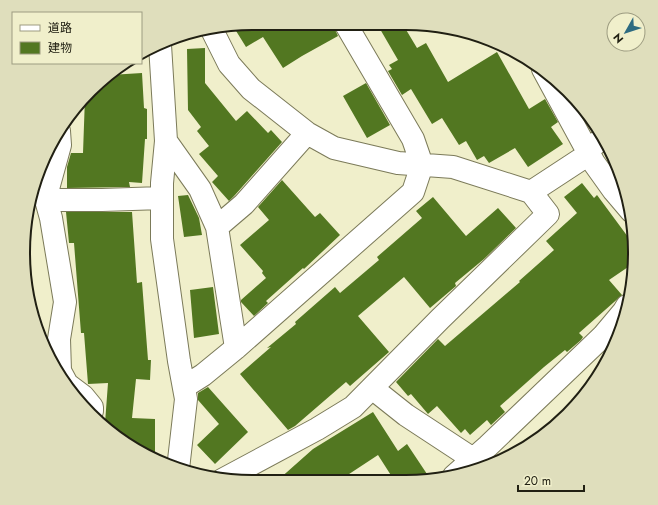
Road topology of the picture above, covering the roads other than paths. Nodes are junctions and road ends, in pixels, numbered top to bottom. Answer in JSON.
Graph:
{"nodes":[{"id":1,"x":349,"y":30,"type":"edge"},
{"id":2,"x":214,"y":33,"type":"edge"},
{"id":3,"x":160,"y":50,"type":"edge"},
{"id":4,"x":555,"y":87,"type":"edge"},
{"id":5,"x":307,"y":134,"type":"junction"},
{"id":6,"x":60,"y":141,"type":"edge"},
{"id":7,"x":166,"y":141,"type":"junction"},
{"id":8,"x":593,"y":148,"type":"edge"},
{"id":9,"x":422,"y":165,"type":"junction"},
{"id":10,"x":531,"y":192,"type":"junction"},
{"id":11,"x":162,"y":198,"type":"junction"},
{"id":12,"x":46,"y":200,"type":"junction"},
{"id":13,"x":621,"y":200,"type":"edge"},
{"id":14,"x":218,"y":227,"type":"junction"},
{"id":15,"x":617,"y":321,"type":"edge"},
{"id":16,"x":236,"y":348,"type":"junction"},
{"id":17,"x":60,"y":364,"type":"edge"},
{"id":18,"x":184,"y":387,"type":"junction"},
{"id":19,"x":372,"y":388,"type":"junction"},
{"id":20,"x":82,"y":395,"type":"edge"},
{"id":21,"x":90,"y":404,"type":"edge"},
{"id":22,"x":473,"y":459,"type":"junction"},
{"id":23,"x":179,"y":462,"type":"edge"},
{"id":24,"x":465,"y":467,"type":"edge"},
{"id":25,"x":233,"y":474,"type":"edge"}],
"edges":[{"from":1,"to":9,"type":"street"},
{"from":2,"to":5,"type":"street"},
{"from":3,"to":7,"type":"street"},
{"from":4,"to":8,"type":"street"},
{"from":5,"to":9,"type":"street"},
{"from":5,"to":14,"type":"street"},
{"from":6,"to":12,"type":"street"},
{"from":7,"to":11,"type":"street"},
{"from":7,"to":14,"type":"street"},
{"from":8,"to":10,"type":"street"},
{"from":8,"to":13,"type":"street"},
{"from":9,"to":10,"type":"street"},
{"from":9,"to":16,"type":"street"},
{"from":10,"to":19,"type":"street"},
{"from":11,"to":12,"type":"street"},
{"from":11,"to":18,"type":"street"},
{"from":12,"to":17,"type":"street"},
{"from":14,"to":16,"type":"street"},
{"from":15,"to":22,"type":"street"},
{"from":16,"to":18,"type":"street"},
{"from":18,"to":23,"type":"street"},
{"from":19,"to":22,"type":"street"},
{"from":19,"to":25,"type":"street"},
{"from":20,"to":21,"type":"street"},
{"from":22,"to":24,"type":"street"}]}
